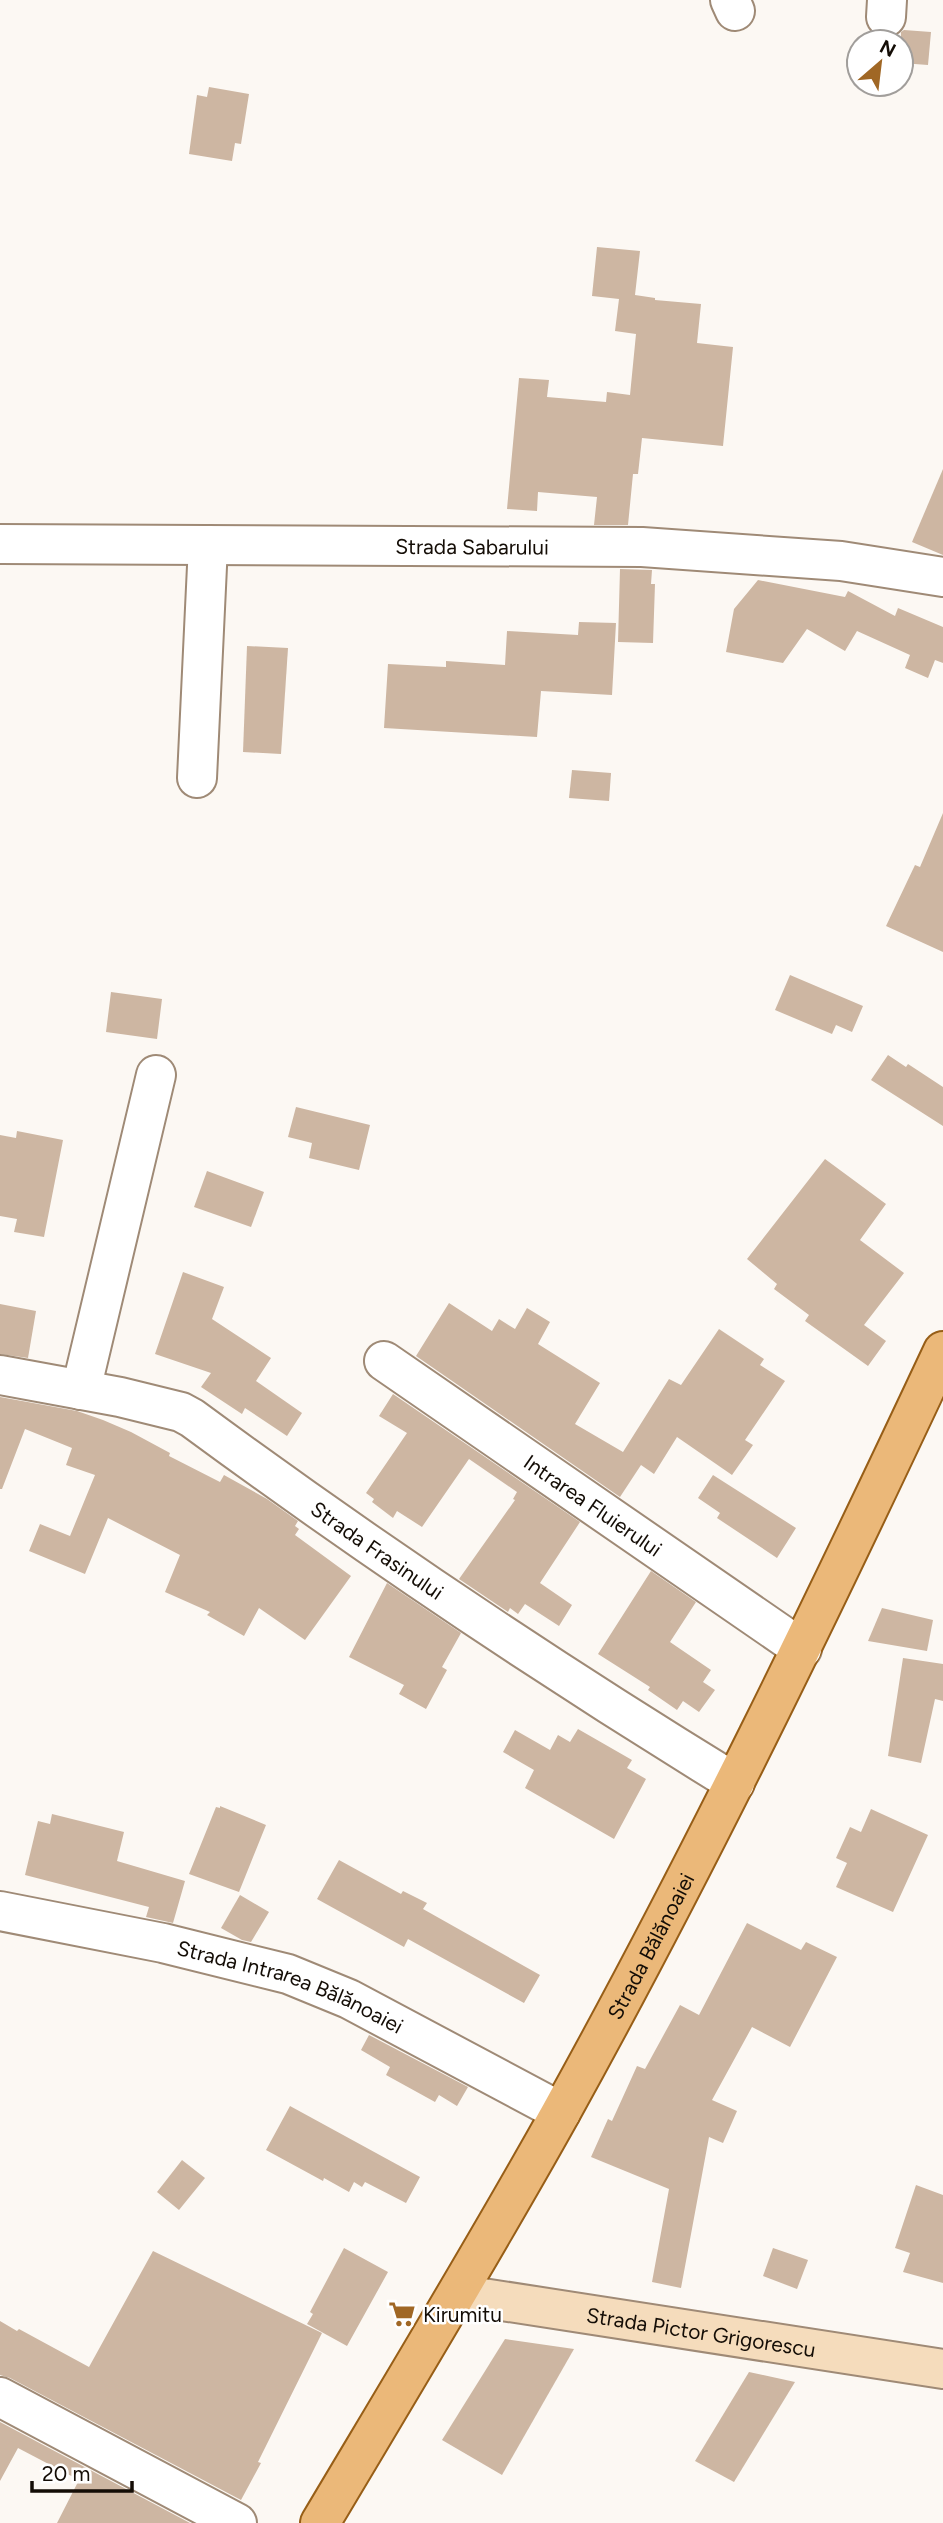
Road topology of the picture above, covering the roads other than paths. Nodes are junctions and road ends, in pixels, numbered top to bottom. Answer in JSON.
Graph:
{"nodes":[{"id":1,"x":0,"y":544,"type":"edge"},
{"id":2,"x":208,"y":545,"type":"junction"},
{"id":3,"x":943,"y":577,"type":"edge"},
{"id":4,"x":197,"y":778,"type":"dead end"},
{"id":5,"x":156,"y":1074,"type":"dead end"},
{"id":6,"x":943,"y":1351,"type":"edge"},
{"id":7,"x":384,"y":1361,"type":"dead end"},
{"id":8,"x":0,"y":1375,"type":"edge"},
{"id":9,"x":81,"y":1390,"type":"junction"},
{"id":10,"x":802,"y":1649,"type":"junction"},
{"id":11,"x":735,"y":1783,"type":"junction"},
{"id":12,"x":0,"y":1911,"type":"edge"},
{"id":13,"x":561,"y":2112,"type":"junction"},
{"id":14,"x":457,"y":2294,"type":"junction"},
{"id":15,"x":943,"y":2369,"type":"edge"},
{"id":16,"x":0,"y":2397,"type":"edge"},
{"id":17,"x":237,"y":2523,"type":"edge"},
{"id":18,"x":320,"y":2523,"type":"edge"}],
"edges":[{"from":1,"to":2,"type":"street","name":"Strada Sabarului"},
{"from":2,"to":3,"type":"street","name":"Strada Sabarului"},
{"from":2,"to":4,"type":"street"},
{"from":5,"to":9,"type":"street"},
{"from":6,"to":10,"type":"main road","name":"Strada Bălănoaiei"},
{"from":7,"to":10,"type":"street","name":"Intrarea Fluierului"},
{"from":8,"to":9,"type":"street","name":"Strada Frasinului"},
{"from":9,"to":11,"type":"street","name":"Strada Frasinului"},
{"from":10,"to":11,"type":"main road","name":"Strada Bălănoaiei"},
{"from":11,"to":13,"type":"main road","name":"Strada Bălănoaiei"},
{"from":12,"to":13,"type":"street","name":"Strada Intrarea Bălănoaiei"},
{"from":13,"to":14,"type":"main road","name":"Strada Bălănoaiei"},
{"from":14,"to":15,"type":"street","name":"Strada Pictor Grigorescu"},
{"from":14,"to":18,"type":"main road","name":"Strada Bălănoaiei"},
{"from":16,"to":17,"type":"street"}]}
